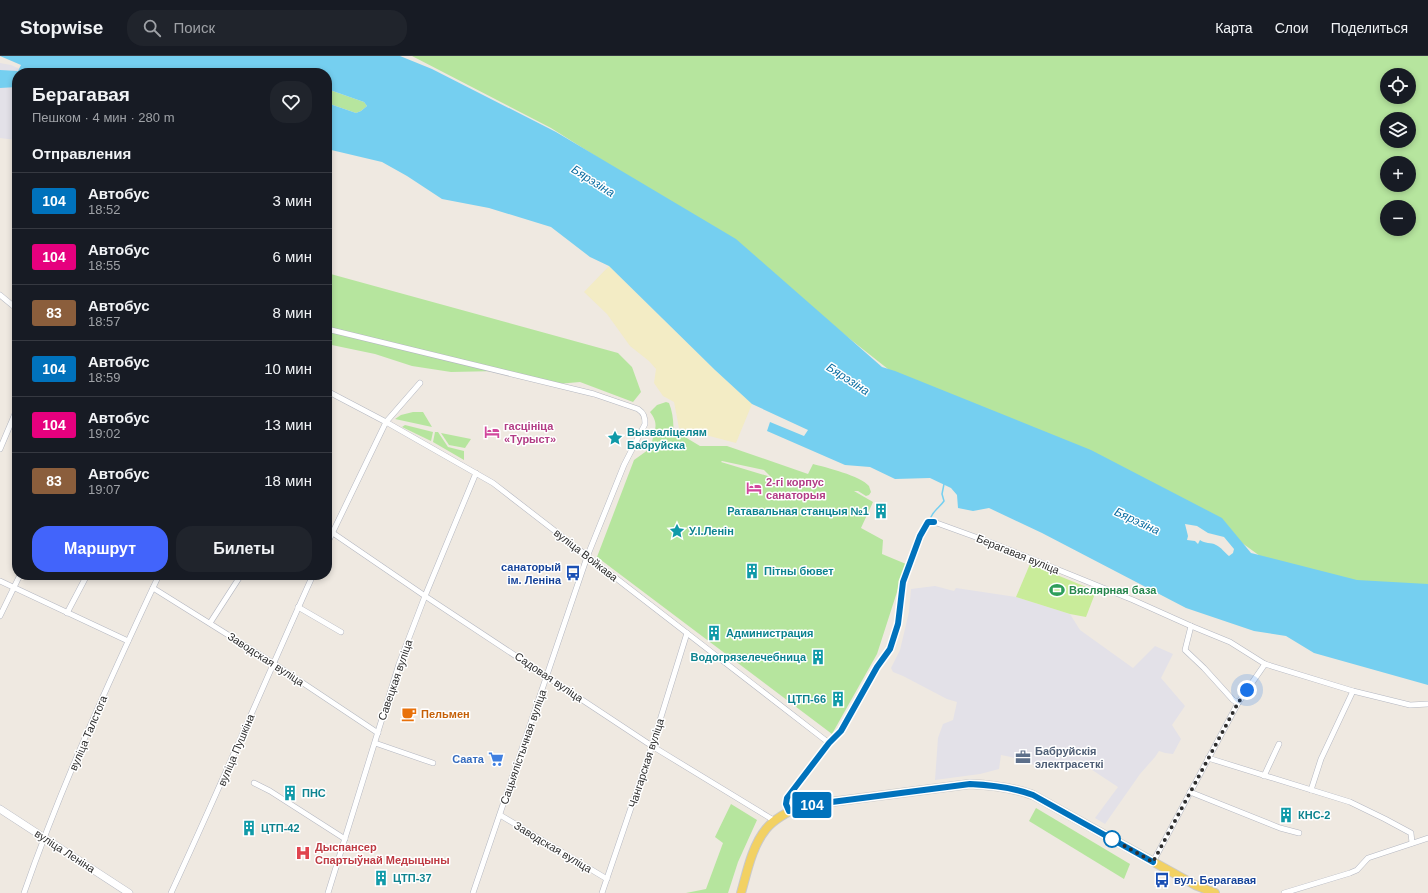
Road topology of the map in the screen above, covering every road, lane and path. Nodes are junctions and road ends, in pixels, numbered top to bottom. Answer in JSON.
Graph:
{"nodes":[{"id":1,"x":0,"y":295,"type":"edge"},
{"id":2,"x":12,"y":305,"type":"edge"},
{"id":3,"x":332,"y":330,"type":"edge"},
{"id":4,"x":420,"y":383,"type":"dead end"},
{"id":5,"x":332,"y":394,"type":"edge"},
{"id":6,"x":12,"y":421,"type":"edge"},
{"id":7,"x":386,"y":422,"type":"junction"},
{"id":8,"x":0,"y":449,"type":"edge"},
{"id":9,"x":476,"y":473,"type":"junction"},
{"id":10,"x":332,"y":532,"type":"joint"},
{"id":11,"x":587,"y":557,"type":"junction"},
{"id":12,"x":18,"y":580,"type":"edge"},
{"id":13,"x":84,"y":580,"type":"edge"},
{"id":14,"x":157,"y":580,"type":"edge"},
{"id":15,"x":238,"y":580,"type":"edge"},
{"id":16,"x":311,"y":580,"type":"edge"},
{"id":17,"x":0,"y":581,"type":"edge"},
{"id":18,"x":14,"y":588,"type":"junction"},
{"id":19,"x":153,"y":588,"type":"junction"},
{"id":20,"x":425,"y":596,"type":"junction"},
{"id":21,"x":298,"y":607,"type":"junction"},
{"id":22,"x":67,"y":614,"type":"junction"},
{"id":23,"x":0,"y":616,"type":"edge"},
{"id":24,"x":210,"y":624,"type":"junction"},
{"id":25,"x":1191,"y":626,"type":"junction"},
{"id":26,"x":342,"y":632,"type":"dead end"},
{"id":27,"x":687,"y":633,"type":"junction"},
{"id":28,"x":128,"y":642,"type":"junction"},
{"id":29,"x":273,"y":663,"type":"junction"},
{"id":30,"x":1265,"y":664,"type":"junction"},
{"id":31,"x":547,"y":676,"type":"junction"},
{"id":32,"x":1353,"y":691,"type":"junction"},
{"id":33,"x":1238,"y":703,"type":"junction"},
{"id":34,"x":1428,"y":704,"type":"edge"},
{"id":35,"x":378,"y":733,"type":"junction"},
{"id":36,"x":375,"y":743,"type":"junction"},
{"id":37,"x":829,"y":743,"type":"junction"},
{"id":38,"x":1279,"y":744,"type":"dead end"},
{"id":39,"x":652,"y":746,"type":"junction"},
{"id":40,"x":1208,"y":758,"type":"junction"},
{"id":41,"x":432,"y":763,"type":"dead end"},
{"id":42,"x":1264,"y":776,"type":"junction"},
{"id":43,"x":254,"y":783,"type":"dead end"},
{"id":44,"x":1311,"y":790,"type":"junction"},
{"id":45,"x":1190,"y":792,"type":"junction"},
{"id":46,"x":0,"y":809,"type":"edge"},
{"id":47,"x":789,"y":811,"type":"junction"},
{"id":48,"x":500,"y":815,"type":"junction"},
{"id":49,"x":775,"y":821,"type":"junction"},
{"id":50,"x":1299,"y":833,"type":"dead end"},
{"id":51,"x":43,"y":837,"type":"junction"},
{"id":52,"x":1428,"y":838,"type":"edge"},
{"id":53,"x":345,"y":839,"type":"junction"},
{"id":54,"x":1412,"y":843,"type":"junction"},
{"id":55,"x":1153,"y":862,"type":"junction"},
{"id":56,"x":607,"y":879,"type":"junction"},
{"id":57,"x":24,"y":893,"type":"edge"},
{"id":58,"x":129,"y":893,"type":"edge"},
{"id":59,"x":171,"y":893,"type":"edge"},
{"id":60,"x":328,"y":893,"type":"edge"},
{"id":61,"x":473,"y":893,"type":"edge"},
{"id":62,"x":602,"y":893,"type":"edge"},
{"id":63,"x":741,"y":893,"type":"edge"},
{"id":64,"x":1215,"y":893,"type":"edge"},
{"id":65,"x":1284,"y":893,"type":"edge"}],
"edges":[{"from":1,"to":2,"type":"street"},
{"from":3,"to":11,"type":"street","name":"Сацыялістычная вуліца"},
{"from":4,"to":7,"type":"street"},
{"from":5,"to":7,"type":"street","name":"вуліца Войкава"},
{"from":6,"to":8,"type":"street"},
{"from":7,"to":9,"type":"street","name":"вуліца Войкава"},
{"from":7,"to":10,"type":"street"},
{"from":9,"to":11,"type":"street","name":"вуліца Войкава"},
{"from":9,"to":20,"type":"street","name":"Савецкая вуліца"},
{"from":10,"to":20,"type":"street","name":"Садовая вуліца"},
{"from":11,"to":27,"type":"street","name":"вуліца Войкава"},
{"from":11,"to":31,"type":"street","name":"Сацыялістычная вуліца"},
{"from":12,"to":18,"type":"street"},
{"from":13,"to":22,"type":"street"},
{"from":14,"to":19,"type":"street","name":"вуліца Талстога"},
{"from":15,"to":24,"type":"street"},
{"from":16,"to":21,"type":"street","name":"вуліца Пушкіна"},
{"from":17,"to":18,"type":"street"},
{"from":18,"to":22,"type":"street"},
{"from":18,"to":23,"type":"street"},
{"from":19,"to":24,"type":"street","name":"Заводская вуліца"},
{"from":19,"to":28,"type":"street","name":"вуліца Талстога"},
{"from":20,"to":31,"type":"street","name":"Садовая вуліца"},
{"from":20,"to":35,"type":"street","name":"Савецкая вуліца"},
{"from":21,"to":26,"type":"street"},
{"from":21,"to":29,"type":"street","name":"вуліца Пушкіна"},
{"from":22,"to":28,"type":"street"},
{"from":24,"to":29,"type":"street","name":"Заводская вуліца"},
{"from":25,"to":30,"type":"street","name":"Берагавая вуліца"},
{"from":25,"to":33,"type":"street"},
{"from":25,"to":37,"type":"street","name":"Берагавая вуліца"},
{"from":27,"to":37,"type":"street","name":"вуліца Войкава"},
{"from":27,"to":39,"type":"street","name":"Чангарская вуліца"},
{"from":28,"to":51,"type":"street","name":"вуліца Талстога"},
{"from":29,"to":35,"type":"street","name":"Заводская вуліца"},
{"from":29,"to":59,"type":"street","name":"вуліца Пушкіна"},
{"from":30,"to":32,"type":"street","name":"Берагавая вуліца"},
{"from":30,"to":33,"type":"street"},
{"from":31,"to":39,"type":"street","name":"Садовая вуліца"},
{"from":31,"to":48,"type":"street","name":"Сацыялістычная вуліца"},
{"from":32,"to":34,"type":"street","name":"Берагавая вуліца"},
{"from":32,"to":44,"type":"street"},
{"from":33,"to":40,"type":"street"},
{"from":35,"to":36,"type":"street","name":"Савецкая вуліца"},
{"from":36,"to":41,"type":"street"},
{"from":36,"to":53,"type":"street","name":"Савецкая вуліца"},
{"from":37,"to":47,"type":"street"},
{"from":38,"to":42,"type":"street"},
{"from":39,"to":49,"type":"street","name":"Садовая вуліца"},
{"from":39,"to":56,"type":"street","name":"Чангарская вуліца"},
{"from":40,"to":42,"type":"street"},
{"from":40,"to":45,"type":"street"},
{"from":42,"to":44,"type":"street"},
{"from":43,"to":53,"type":"street"},
{"from":44,"to":54,"type":"street"},
{"from":45,"to":50,"type":"street"},
{"from":45,"to":55,"type":"street"},
{"from":46,"to":51,"type":"main road","name":"вуліца Леніна"},
{"from":47,"to":49,"type":"main road"},
{"from":47,"to":55,"type":"main road"},
{"from":48,"to":56,"type":"street","name":"Заводская вуліца"},
{"from":48,"to":61,"type":"street","name":"Сацыялістычная вуліца"},
{"from":49,"to":63,"type":"main road"},
{"from":51,"to":57,"type":"street","name":"вуліца Талстога"},
{"from":51,"to":58,"type":"main road","name":"вуліца Леніна"},
{"from":52,"to":54,"type":"street"},
{"from":53,"to":60,"type":"street","name":"Савецкая вуліца"},
{"from":54,"to":65,"type":"street"},
{"from":55,"to":64,"type":"main road"},
{"from":56,"to":62,"type":"street","name":"Чангарская вуліца"}]}
